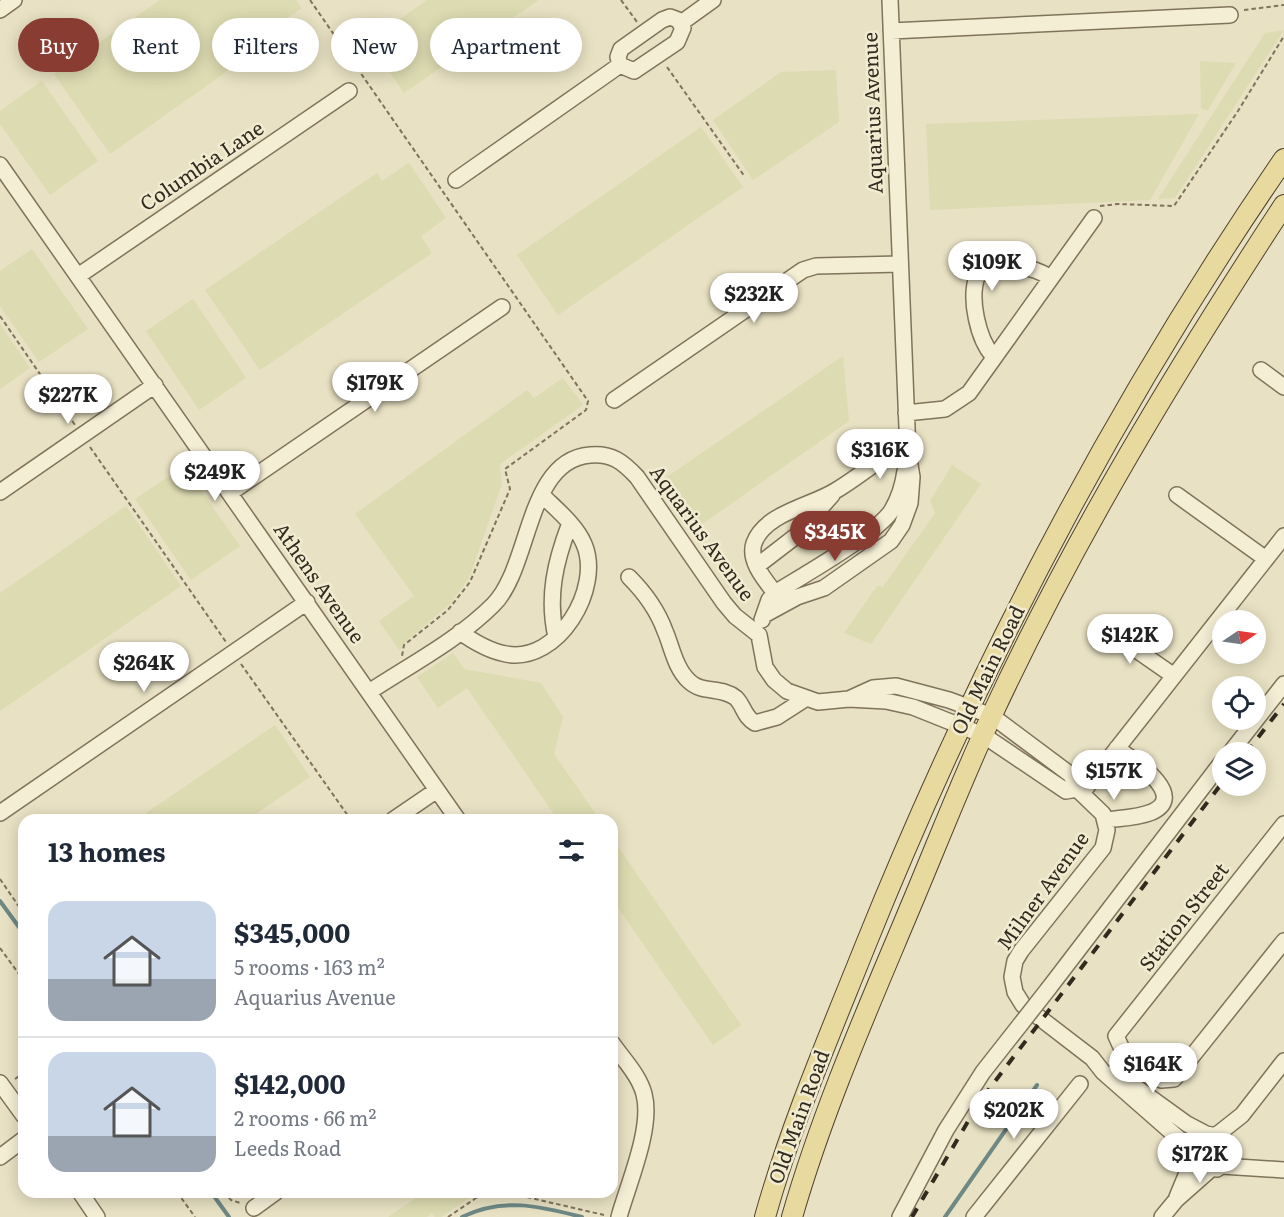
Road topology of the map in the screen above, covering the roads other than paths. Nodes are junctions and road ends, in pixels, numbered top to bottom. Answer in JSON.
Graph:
{"nodes":[{"id":1,"x":14,"y":0,"type":"edge"},
{"id":2,"x":714,"y":0,"type":"edge"},
{"id":3,"x":890,"y":0,"type":"edge"},
{"id":4,"x":0,"y":10,"type":"edge"},
{"id":5,"x":1230,"y":15,"type":"road end"},
{"id":6,"x":681,"y":23,"type":"junction"},
{"id":7,"x":891,"y":31,"type":"junction"},
{"id":8,"x":620,"y":65,"type":"junction"},
{"id":9,"x":349,"y":91,"type":"dead end"},
{"id":10,"x":1284,"y":159,"type":"edge"},
{"id":11,"x":1,"y":167,"type":"edge"},
{"id":12,"x":456,"y":180,"type":"dead end"},
{"id":13,"x":1284,"y":206,"type":"edge"},
{"id":14,"x":1094,"y":218,"type":"road end"},
{"id":15,"x":900,"y":264,"type":"junction"},
{"id":16,"x":78,"y":276,"type":"junction"},
{"id":17,"x":1050,"y":278,"type":"junction"},
{"id":18,"x":502,"y":307,"type":"dead end"},
{"id":19,"x":993,"y":356,"type":"junction"},
{"id":20,"x":1261,"y":370,"type":"dead end"},
{"id":21,"x":155,"y":385,"type":"junction"},
{"id":22,"x":1284,"y":387,"type":"edge"},
{"id":23,"x":614,"y":400,"type":"dead end"},
{"id":24,"x":906,"y":413,"type":"junction"},
{"id":25,"x":907,"y":447,"type":"junction"},
{"id":26,"x":0,"y":492,"type":"edge"},
{"id":27,"x":833,"y":492,"type":"junction"},
{"id":28,"x":230,"y":493,"type":"junction"},
{"id":29,"x":542,"y":495,"type":"junction"},
{"id":30,"x":1177,"y":495,"type":"dead end"},
{"id":31,"x":570,"y":523,"type":"junction"},
{"id":32,"x":1284,"y":536,"type":"edge"},
{"id":33,"x":1266,"y":559,"type":"junction"},
{"id":34,"x":757,"y":566,"type":"junction"},
{"id":35,"x":629,"y":577,"type":"dead end"},
{"id":36,"x":775,"y":593,"type":"junction"},
{"id":37,"x":306,"y":602,"type":"junction"},
{"id":38,"x":764,"y":615,"type":"junction"},
{"id":39,"x":1105,"y":628,"type":"dead end"},
{"id":40,"x":460,"y":632,"type":"junction"},
{"id":41,"x":759,"y":635,"type":"junction"},
{"id":42,"x":556,"y":637,"type":"junction"},
{"id":43,"x":1174,"y":676,"type":"junction"},
{"id":44,"x":1284,"y":684,"type":"edge"},
{"id":45,"x":369,"y":692,"type":"junction"},
{"id":46,"x":805,"y":699,"type":"junction"},
{"id":47,"x":992,"y":716,"type":"junction"},
{"id":48,"x":965,"y":717,"type":"junction"},
{"id":49,"x":983,"y":735,"type":"junction"},
{"id":50,"x":1239,"y":742,"type":"edge"},
{"id":51,"x":1117,"y":748,"type":"junction"},
{"id":52,"x":1212,"y":775,"type":"edge"},
{"id":53,"x":437,"y":790,"type":"junction"},
{"id":54,"x":1080,"y":791,"type":"junction"},
{"id":55,"x":0,"y":813,"type":"edge"},
{"id":56,"x":402,"y":814,"type":"edge"},
{"id":57,"x":454,"y":814,"type":"edge"},
{"id":58,"x":1105,"y":820,"type":"junction"},
{"id":59,"x":1284,"y":824,"type":"edge"},
{"id":60,"x":1284,"y":941,"type":"edge"},
{"id":61,"x":618,"y":1052,"type":"edge"},
{"id":62,"x":1092,"y":1059,"type":"junction"},
{"id":63,"x":1284,"y":1061,"type":"edge"},
{"id":64,"x":0,"y":1083,"type":"edge"},
{"id":65,"x":1080,"y":1084,"type":"dead end"},
{"id":66,"x":18,"y":1108,"type":"edge"},
{"id":67,"x":1242,"y":1116,"type":"junction"},
{"id":68,"x":1212,"y":1134,"type":"junction"},
{"id":69,"x":18,"y":1144,"type":"edge"},
{"id":70,"x":1229,"y":1149,"type":"junction"},
{"id":71,"x":1194,"y":1153,"type":"junction"},
{"id":72,"x":0,"y":1157,"type":"edge"},
{"id":73,"x":1216,"y":1168,"type":"junction"},
{"id":74,"x":1263,"y":1168,"type":"junction"},
{"id":75,"x":1284,"y":1170,"type":"edge"},
{"id":76,"x":84,"y":1198,"type":"edge"},
{"id":77,"x":268,"y":1198,"type":"edge"},
{"id":78,"x":1176,"y":1200,"type":"junction"},
{"id":79,"x":254,"y":1208,"type":"road end"},
{"id":80,"x":98,"y":1217,"type":"edge"},
{"id":81,"x":619,"y":1217,"type":"edge"},
{"id":82,"x":765,"y":1217,"type":"edge"},
{"id":83,"x":792,"y":1217,"type":"edge"},
{"id":84,"x":900,"y":1217,"type":"edge"},
{"id":85,"x":974,"y":1217,"type":"edge"},
{"id":86,"x":1162,"y":1217,"type":"edge"}],
"edges":[{"from":1,"to":4,"type":"street"},
{"from":2,"to":6,"type":"street"},
{"from":3,"to":7,"type":"street","name":"Aquarius Avenue"},
{"from":5,"to":7,"type":"street"},
{"from":6,"to":8,"type":"street"},
{"from":6,"to":8,"type":"street"},
{"from":7,"to":15,"type":"street","name":"Aquarius Avenue"},
{"from":8,"to":12,"type":"street"},
{"from":9,"to":16,"type":"street","name":"Columbia Lane"},
{"from":10,"to":48,"type":"main road","name":"Old Main Road"},
{"from":11,"to":16,"type":"street","name":"Athens Avenue"},
{"from":13,"to":47,"type":"main road","name":"Old Main Road"},
{"from":14,"to":17,"type":"street"},
{"from":15,"to":23,"type":"street"},
{"from":15,"to":24,"type":"street","name":"Aquarius Avenue"},
{"from":16,"to":21,"type":"street","name":"Athens Avenue"},
{"from":17,"to":19,"type":"street"},
{"from":17,"to":19,"type":"street"},
{"from":18,"to":28,"type":"street"},
{"from":19,"to":24,"type":"street"},
{"from":20,"to":22,"type":"street"},
{"from":21,"to":26,"type":"street"},
{"from":21,"to":28,"type":"street","name":"Athens Avenue"},
{"from":24,"to":25,"type":"street","name":"Aquarius Avenue"},
{"from":25,"to":27,"type":"street","name":"Aquarius Avenue"},
{"from":25,"to":36,"type":"street","name":"Aquarius Avenue"},
{"from":25,"to":38,"type":"street","name":"Aquarius Avenue"},
{"from":27,"to":34,"type":"street","name":"Aquarius Avenue"},
{"from":27,"to":34,"type":"street","name":"Aquarius Avenue"},
{"from":28,"to":37,"type":"street","name":"Athens Avenue"},
{"from":29,"to":31,"type":"street"},
{"from":29,"to":40,"type":"street","name":"Aquarius Avenue"},
{"from":29,"to":41,"type":"street","name":"Aquarius Avenue"},
{"from":30,"to":33,"type":"street"},
{"from":31,"to":42,"type":"street"},
{"from":31,"to":42,"type":"street"},
{"from":32,"to":33,"type":"street"},
{"from":33,"to":43,"type":"street"},
{"from":34,"to":36,"type":"street","name":"Aquarius Avenue"},
{"from":35,"to":46,"type":"street"},
{"from":36,"to":38,"type":"street","name":"Aquarius Avenue"},
{"from":37,"to":45,"type":"street","name":"Athens Avenue"},
{"from":37,"to":55,"type":"street"},
{"from":38,"to":41,"type":"street","name":"Aquarius Avenue"},
{"from":39,"to":43,"type":"street"},
{"from":40,"to":42,"type":"street"},
{"from":40,"to":45,"type":"street","name":"Aquarius Avenue"},
{"from":41,"to":46,"type":"street","name":"Aquarius Avenue"},
{"from":43,"to":51,"type":"street"},
{"from":44,"to":50,"type":"street"},
{"from":45,"to":53,"type":"street","name":"Athens Avenue"},
{"from":46,"to":48,"type":"street","name":"Aquarius Avenue"},
{"from":47,"to":48,"type":"street","name":"Milner Avenue"},
{"from":47,"to":49,"type":"main road","name":"Old Main Road"},
{"from":47,"to":54,"type":"street","name":"Milner Avenue"},
{"from":48,"to":49,"type":"street"},
{"from":48,"to":82,"type":"main road","name":"Old Main Road"},
{"from":49,"to":54,"type":"street"},
{"from":49,"to":83,"type":"main road","name":"Old Main Road"},
{"from":51,"to":54,"type":"street"},
{"from":51,"to":58,"type":"street"},
{"from":52,"to":84,"type":"street","bridge":true},
{"from":53,"to":56,"type":"street"},
{"from":53,"to":57,"type":"street","name":"Athens Avenue"},
{"from":54,"to":58,"type":"street","name":"Milner Avenue"},
{"from":58,"to":62,"type":"street","name":"Milner Avenue"},
{"from":59,"to":60,"type":"street","name":"Station Street"},
{"from":61,"to":81,"type":"street"},
{"from":62,"to":68,"type":"street","name":"Milner Avenue"},
{"from":62,"to":71,"type":"street","name":"Milner Avenue"},
{"from":63,"to":67,"type":"street"},
{"from":64,"to":66,"type":"street"},
{"from":65,"to":85,"type":"street"},
{"from":67,"to":68,"type":"street"},
{"from":67,"to":70,"type":"street"},
{"from":68,"to":70,"type":"street"},
{"from":68,"to":71,"type":"street"},
{"from":69,"to":72,"type":"street"},
{"from":70,"to":73,"type":"street"},
{"from":70,"to":74,"type":"street"},
{"from":71,"to":73,"type":"street"},
{"from":71,"to":78,"type":"street"},
{"from":73,"to":74,"type":"street"},
{"from":73,"to":78,"type":"street"},
{"from":74,"to":75,"type":"street"},
{"from":76,"to":80,"type":"street"},
{"from":77,"to":79,"type":"street"},
{"from":78,"to":86,"type":"street"}]}
